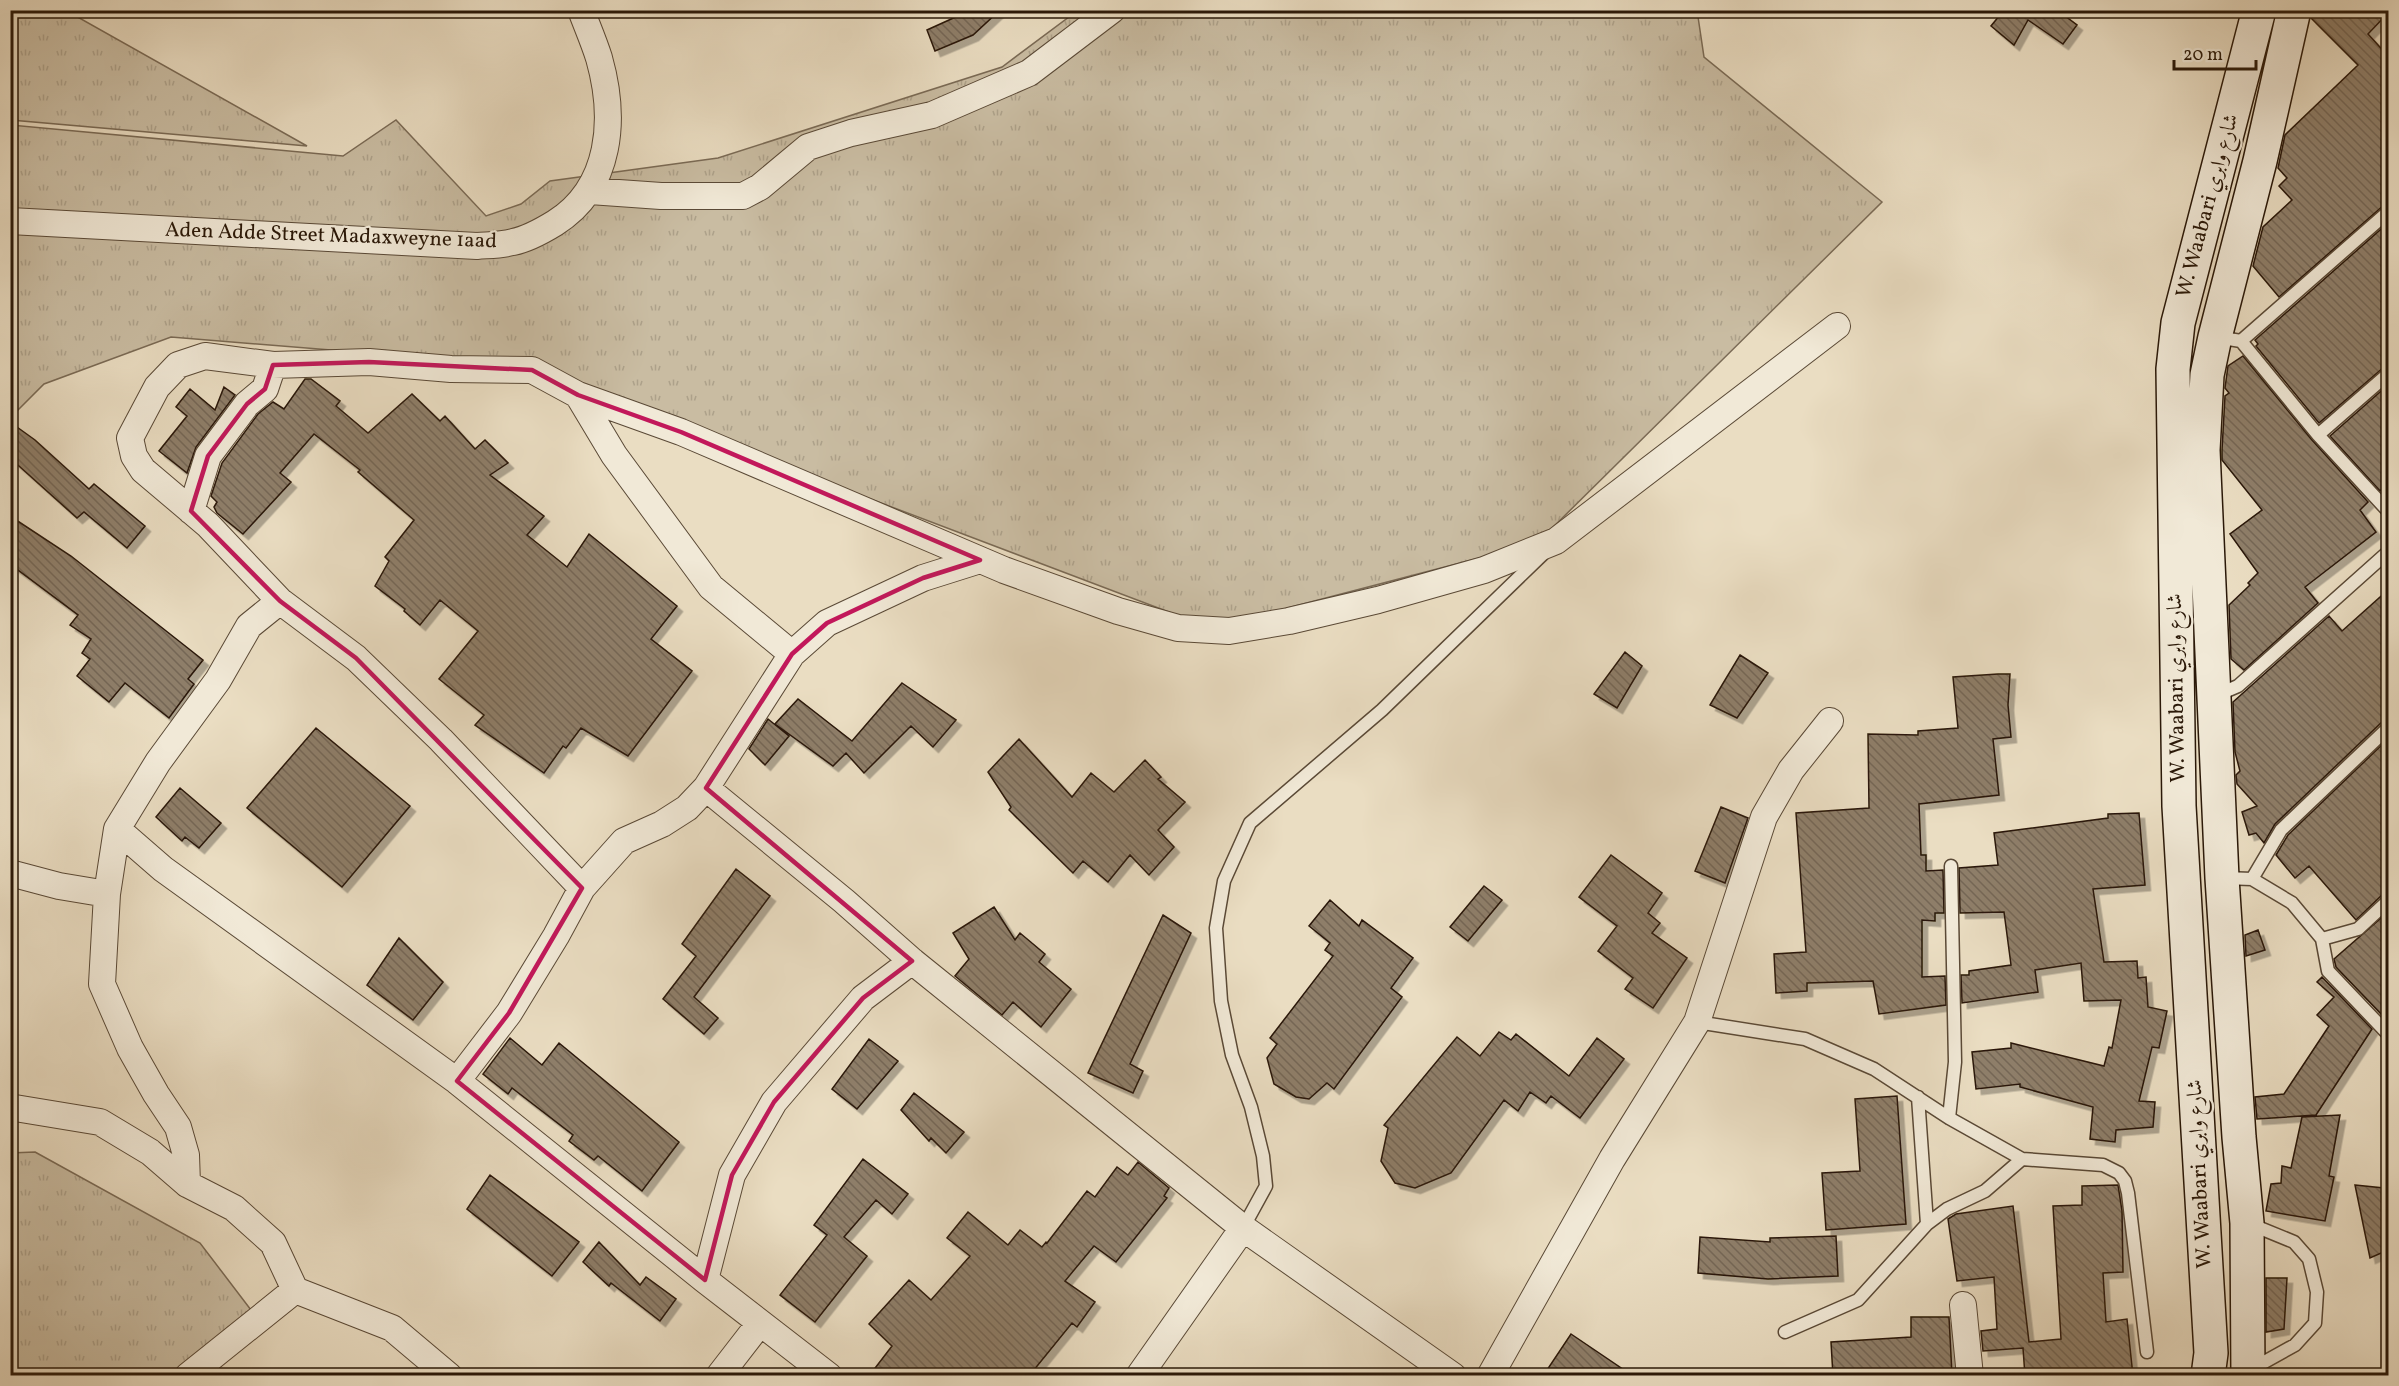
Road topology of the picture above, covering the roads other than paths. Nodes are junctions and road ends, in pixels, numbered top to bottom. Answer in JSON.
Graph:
{"nodes":[{"id":1,"x":581,"y":10,"type":"edge"},
{"id":2,"x":1112,"y":10,"type":"edge"},
{"id":3,"x":2259,"y":10,"type":"edge"},
{"id":4,"x":2294,"y":10,"type":"edge"},
{"id":5,"x":590,"y":191,"type":"junction"},
{"id":6,"x":2388,"y":212,"type":"edge"},
{"id":7,"x":10,"y":221,"type":"edge"},
{"id":8,"x":1837,"y":326,"type":"dead end"},
{"id":9,"x":2228,"y":339,"type":"junction"},
{"id":10,"x":273,"y":364,"type":"junction"},
{"id":11,"x":2388,"y":374,"type":"edge"},
{"id":12,"x":578,"y":394,"type":"junction"},
{"id":13,"x":2318,"y":435,"type":"junction"},
{"id":14,"x":191,"y":511,"type":"junction"},
{"id":15,"x":2388,"y":511,"type":"edge"},
{"id":16,"x":1556,"y":541,"type":"junction"},
{"id":17,"x":2388,"y":552,"type":"edge"},
{"id":18,"x":980,"y":560,"type":"junction"},
{"id":19,"x":280,"y":601,"type":"junction"},
{"id":20,"x":792,"y":654,"type":"junction"},
{"id":21,"x":2216,"y":696,"type":"junction"},
{"id":22,"x":1830,"y":721,"type":"dead end"},
{"id":23,"x":2388,"y":728,"type":"edge"},
{"id":24,"x":706,"y":788,"type":"junction"},
{"id":25,"x":117,"y":830,"type":"junction"},
{"id":26,"x":1951,"y":866,"type":"dead end"},
{"id":27,"x":10,"y":873,"type":"edge"},
{"id":28,"x":2237,"y":878,"type":"junction"},
{"id":29,"x":582,"y":888,"type":"junction"},
{"id":30,"x":107,"y":894,"type":"junction"},
{"id":31,"x":2388,"y":901,"type":"edge"},
{"id":32,"x":2322,"y":939,"type":"junction"},
{"id":33,"x":912,"y":961,"type":"junction"},
{"id":34,"x":1697,"y":1022,"type":"junction"},
{"id":35,"x":2388,"y":1034,"type":"edge"},
{"id":36,"x":457,"y":1080,"type":"junction"},
{"id":37,"x":1918,"y":1097,"type":"junction"},
{"id":38,"x":10,"y":1109,"type":"edge"},
{"id":39,"x":1949,"y":1118,"type":"junction"},
{"id":40,"x":2022,"y":1159,"type":"junction"},
{"id":41,"x":187,"y":1184,"type":"junction"},
{"id":42,"x":2247,"y":1223,"type":"junction"},
{"id":43,"x":1927,"y":1224,"type":"junction"},
{"id":44,"x":1243,"y":1228,"type":"junction"},
{"id":45,"x":705,"y":1280,"type":"junction"},
{"id":46,"x":295,"y":1290,"type":"junction"},
{"id":47,"x":1963,"y":1305,"type":"dead end"},
{"id":48,"x":760,"y":1323,"type":"junction"},
{"id":49,"x":1785,"y":1332,"type":"dead end"},
{"id":50,"x":2147,"y":1352,"type":"dead end"},
{"id":51,"x":2248,"y":1373,"type":"edge"},
{"id":52,"x":188,"y":1376,"type":"edge"},
{"id":53,"x":449,"y":1376,"type":"edge"},
{"id":54,"x":719,"y":1376,"type":"edge"},
{"id":55,"x":829,"y":1376,"type":"edge"},
{"id":56,"x":1139,"y":1376,"type":"edge"},
{"id":57,"x":1453,"y":1376,"type":"edge"},
{"id":58,"x":1490,"y":1376,"type":"edge"},
{"id":59,"x":1970,"y":1376,"type":"edge"},
{"id":60,"x":2208,"y":1376,"type":"edge"}],
"edges":[{"from":1,"to":5,"type":"street","name":"Aden Adde Street Madaxweyne 1aad"},
{"from":2,"to":5,"type":"street"},
{"from":3,"to":60,"type":"main road","name":"W. Waabari شارع وابري"},
{"from":4,"to":9,"type":"main road","name":"W. Waabari شارع وابري"},
{"from":5,"to":7,"type":"street","name":"Aden Adde Street Madaxweyne 1aad"},
{"from":6,"to":9,"type":"lane"},
{"from":8,"to":16,"type":"street"},
{"from":9,"to":13,"type":"lane"},
{"from":9,"to":21,"type":"main road","name":"W. Waabari شارع وابري"},
{"from":10,"to":12,"type":"street"},
{"from":10,"to":14,"type":"street"},
{"from":10,"to":14,"type":"street"},
{"from":11,"to":13,"type":"lane"},
{"from":12,"to":18,"type":"street"},
{"from":12,"to":20,"type":"street"},
{"from":13,"to":15,"type":"lane"},
{"from":14,"to":19,"type":"street"},
{"from":16,"to":18,"type":"street"},
{"from":16,"to":44,"type":"lane"},
{"from":17,"to":21,"type":"lane"},
{"from":18,"to":20,"type":"street"},
{"from":19,"to":25,"type":"street"},
{"from":19,"to":29,"type":"street"},
{"from":20,"to":24,"type":"street"},
{"from":21,"to":28,"type":"main road","name":"W. Waabari شارع وابري"},
{"from":22,"to":34,"type":"street"},
{"from":23,"to":28,"type":"lane"},
{"from":24,"to":29,"type":"street"},
{"from":24,"to":33,"type":"street"},
{"from":25,"to":30,"type":"street"},
{"from":25,"to":36,"type":"street"},
{"from":26,"to":39,"type":"lane"},
{"from":27,"to":30,"type":"street"},
{"from":28,"to":32,"type":"lane"},
{"from":28,"to":42,"type":"main road","name":"W. Waabari شارع وابري"},
{"from":29,"to":36,"type":"street"},
{"from":30,"to":41,"type":"street"},
{"from":31,"to":32,"type":"lane"},
{"from":32,"to":35,"type":"lane"},
{"from":33,"to":44,"type":"street"},
{"from":33,"to":45,"type":"street"},
{"from":34,"to":37,"type":"lane"},
{"from":34,"to":58,"type":"street"},
{"from":36,"to":45,"type":"street"},
{"from":37,"to":39,"type":"lane"},
{"from":37,"to":43,"type":"lane"},
{"from":38,"to":41,"type":"street"},
{"from":39,"to":40,"type":"lane"},
{"from":40,"to":43,"type":"lane"},
{"from":40,"to":50,"type":"lane"},
{"from":41,"to":46,"type":"street"},
{"from":42,"to":51,"type":"main road","name":"W. Waabari شارع وابري"},
{"from":42,"to":51,"type":"lane"},
{"from":43,"to":49,"type":"lane"},
{"from":44,"to":56,"type":"street"},
{"from":44,"to":57,"type":"street"},
{"from":45,"to":48,"type":"street"},
{"from":46,"to":52,"type":"street"},
{"from":46,"to":53,"type":"street"},
{"from":47,"to":59,"type":"street"},
{"from":48,"to":54,"type":"street"},
{"from":48,"to":55,"type":"street"}]}
